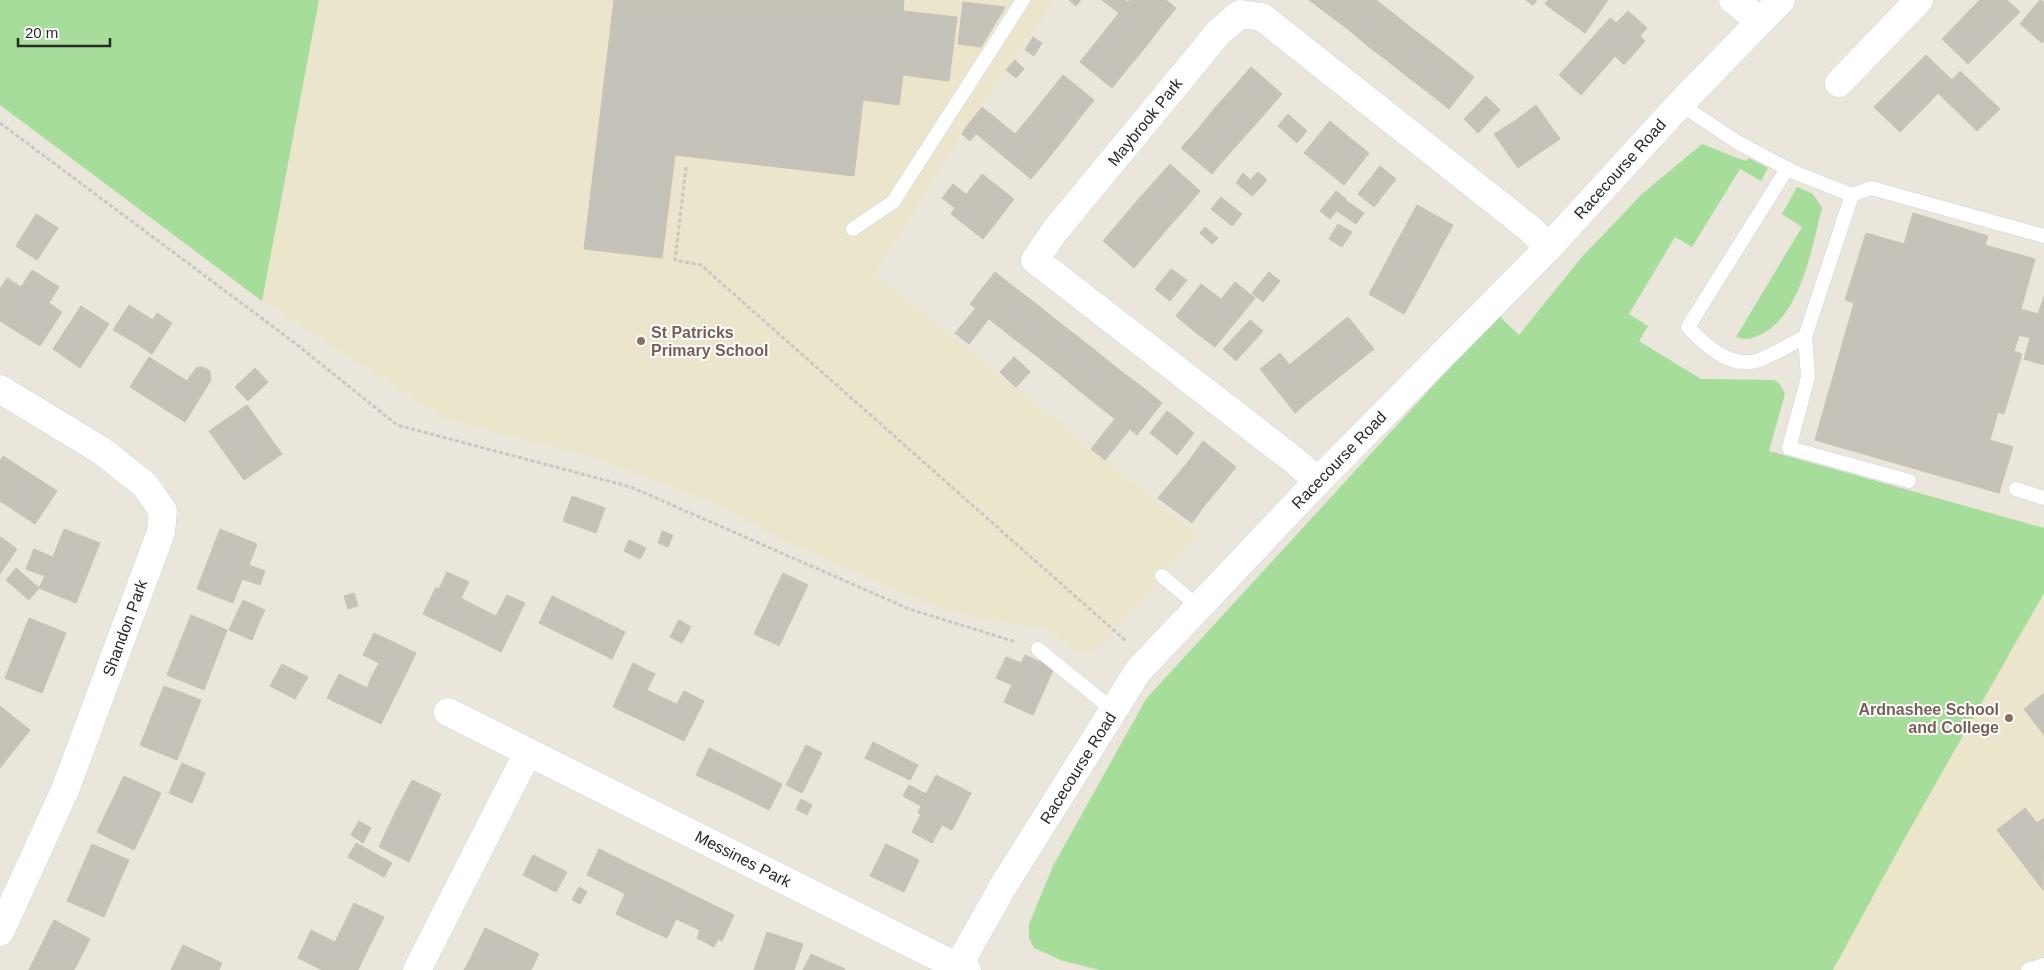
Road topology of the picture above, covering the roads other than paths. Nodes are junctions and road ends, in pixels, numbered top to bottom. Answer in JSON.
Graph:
{"nodes":[{"id":1,"x":1023,"y":0,"type":"edge"},
{"id":2,"x":1733,"y":0,"type":"edge"},
{"id":3,"x":1781,"y":0,"type":"edge"},
{"id":4,"x":1919,"y":0,"type":"edge"},
{"id":5,"x":1760,"y":21,"type":"junction"},
{"id":6,"x":1839,"y":83,"type":"dead end"},
{"id":7,"x":1680,"y":104,"type":"junction"},
{"id":8,"x":1787,"y":169,"type":"junction"},
{"id":9,"x":1852,"y":195,"type":"junction"},
{"id":10,"x":852,"y":229,"type":"dead end"},
{"id":11,"x":2044,"y":236,"type":"edge"},
{"id":12,"x":1550,"y":247,"type":"junction"},
{"id":13,"x":1806,"y":337,"type":"junction"},
{"id":14,"x":0,"y":389,"type":"edge"},
{"id":15,"x":1318,"y":481,"type":"junction"},
{"id":16,"x":1909,"y":481,"type":"dead end"},
{"id":17,"x":2016,"y":489,"type":"dead end"},
{"id":18,"x":2044,"y":498,"type":"edge"},
{"id":19,"x":1162,"y":576,"type":"dead end"},
{"id":20,"x":1199,"y":607,"type":"junction"},
{"id":21,"x":1038,"y":649,"type":"road end"},
{"id":22,"x":1114,"y":711,"type":"junction"},
{"id":23,"x":448,"y":712,"type":"dead end"},
{"id":24,"x":528,"y":752,"type":"junction"},
{"id":25,"x":0,"y":932,"type":"edge"},
{"id":26,"x":2044,"y":965,"type":"edge"},
{"id":27,"x":960,"y":969,"type":"edge"},
{"id":28,"x":418,"y":970,"type":"edge"},
{"id":29,"x":2028,"y":970,"type":"edge"}],
"edges":[{"from":1,"to":10,"type":"lane"},
{"from":2,"to":5,"type":"street"},
{"from":3,"to":5,"type":"street","name":"Racecourse Road"},
{"from":4,"to":6,"type":"street"},
{"from":5,"to":7,"type":"street","name":"Racecourse Road"},
{"from":7,"to":8,"type":"lane"},
{"from":7,"to":12,"type":"street","name":"Racecourse Road"},
{"from":8,"to":9,"type":"lane"},
{"from":8,"to":13,"type":"lane"},
{"from":9,"to":11,"type":"lane"},
{"from":9,"to":13,"type":"lane"},
{"from":12,"to":15,"type":"street","name":"Racecourse Road"},
{"from":12,"to":15,"type":"street","name":"Maybrook Park"},
{"from":13,"to":16,"type":"lane"},
{"from":14,"to":25,"type":"street","name":"Shandon Park"},
{"from":15,"to":20,"type":"street","name":"Racecourse Road"},
{"from":17,"to":18,"type":"lane"},
{"from":19,"to":20,"type":"lane"},
{"from":20,"to":22,"type":"street","name":"Racecourse Road"},
{"from":21,"to":22,"type":"lane"},
{"from":22,"to":27,"type":"street","name":"Racecourse Road"},
{"from":23,"to":24,"type":"street","name":"Messines Park"},
{"from":24,"to":27,"type":"street","name":"Messines Park"},
{"from":24,"to":28,"type":"street"},
{"from":26,"to":29,"type":"lane"}]}
